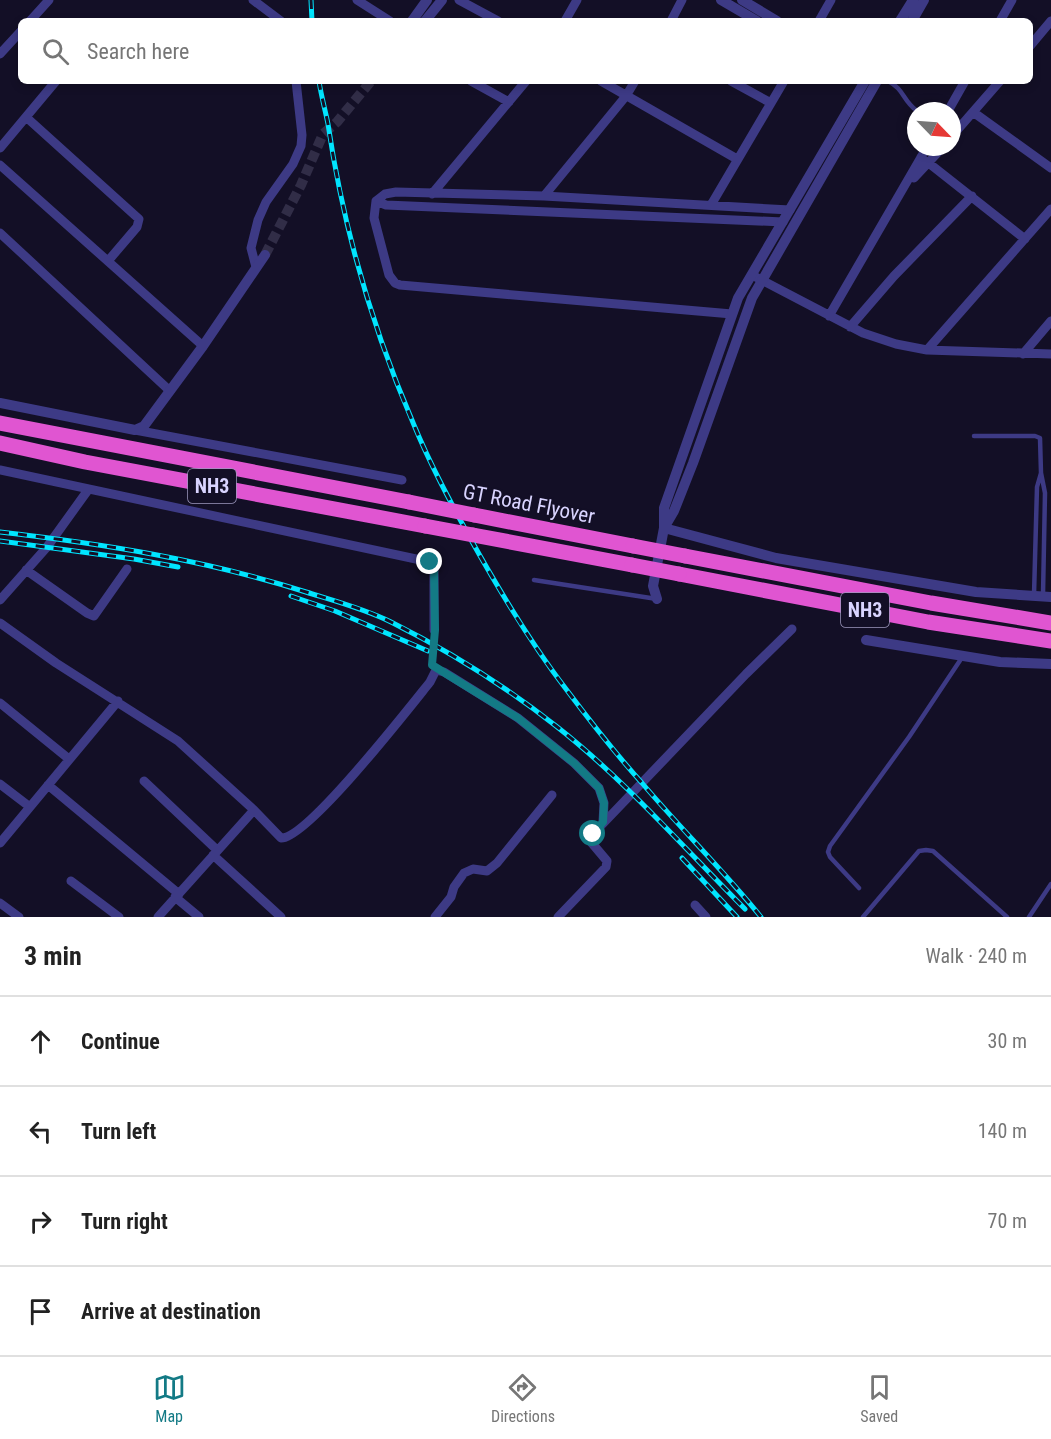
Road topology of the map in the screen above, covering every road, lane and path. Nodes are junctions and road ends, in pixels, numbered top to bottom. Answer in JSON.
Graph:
{"nodes":[{"id":1,"x":49,"y":0,"type":"edge"},
{"id":2,"x":253,"y":0,"type":"edge"},
{"id":3,"x":357,"y":0,"type":"edge"},
{"id":4,"x":442,"y":0,"type":"edge"},
{"id":5,"x":459,"y":0,"type":"edge"},
{"id":6,"x":577,"y":0,"type":"edge"},
{"id":7,"x":682,"y":0,"type":"edge"},
{"id":8,"x":721,"y":0,"type":"edge"},
{"id":9,"x":742,"y":0,"type":"edge"},
{"id":10,"x":831,"y":0,"type":"edge"},
{"id":11,"x":913,"y":0,"type":"edge"},
{"id":12,"x":924,"y":0,"type":"edge"},
{"id":13,"x":1012,"y":0,"type":"edge"},
{"id":14,"x":424,"y":1,"type":"edge"},
{"id":15,"x":33,"y":18,"type":"edge"},
{"id":16,"x":276,"y":18,"type":"edge"},
{"id":17,"x":385,"y":18,"type":"edge"},
{"id":18,"x":414,"y":18,"type":"edge"},
{"id":19,"x":427,"y":18,"type":"edge"},
{"id":20,"x":492,"y":18,"type":"edge"},
{"id":21,"x":567,"y":18,"type":"edge"},
{"id":22,"x":673,"y":18,"type":"edge"},
{"id":23,"x":752,"y":18,"type":"edge"},
{"id":24,"x":772,"y":18,"type":"edge"},
{"id":25,"x":821,"y":18,"type":"edge"},
{"id":26,"x":902,"y":18,"type":"edge"},
{"id":27,"x":914,"y":18,"type":"edge"},
{"id":28,"x":1002,"y":18,"type":"edge"},
{"id":29,"x":1051,"y":21,"type":"edge"},
{"id":30,"x":18,"y":34,"type":"edge"},
{"id":31,"x":1033,"y":42,"type":"edge"},
{"id":32,"x":0,"y":54,"type":"edge"},
{"id":33,"x":54,"y":84,"type":"edge"},
{"id":34,"x":296,"y":84,"type":"edge"},
{"id":35,"x":476,"y":84,"type":"edge"},
{"id":36,"x":523,"y":84,"type":"edge"},
{"id":37,"x":606,"y":84,"type":"edge"},
{"id":38,"x":633,"y":84,"type":"edge"},
{"id":39,"x":736,"y":84,"type":"edge"},
{"id":40,"x":782,"y":84,"type":"edge"},
{"id":41,"x":867,"y":84,"type":"edge"},
{"id":42,"x":867,"y":84,"type":"edge"},
{"id":43,"x":894,"y":84,"type":"edge"},
{"id":44,"x":963,"y":84,"type":"edge"},
{"id":45,"x":997,"y":84,"type":"edge"},
{"id":46,"x":626,"y":96,"type":"junction"},
{"id":47,"x":508,"y":102,"type":"junction"},
{"id":48,"x":908,"y":102,"type":"edge"},
{"id":49,"x":953,"y":102,"type":"edge"},
{"id":50,"x":771,"y":103,"type":"junction"},
{"id":51,"x":973,"y":112,"type":"junction"},
{"id":52,"x":26,"y":117,"type":"junction"},
{"id":53,"x":961,"y":126,"type":"edge"},
{"id":54,"x":0,"y":148,"type":"edge"},
{"id":55,"x":926,"y":156,"type":"edge"},
{"id":56,"x":931,"y":156,"type":"edge"},
{"id":57,"x":737,"y":159,"type":"junction"},
{"id":58,"x":925,"y":160,"type":"junction"},
{"id":59,"x":0,"y":165,"type":"edge"},
{"id":60,"x":1051,"y":168,"type":"edge"},
{"id":61,"x":432,"y":194,"type":"junction"},
{"id":62,"x":544,"y":196,"type":"junction"},
{"id":63,"x":972,"y":196,"type":"junction"},
{"id":64,"x":376,"y":201,"type":"junction"},
{"id":65,"x":711,"y":205,"type":"junction"},
{"id":66,"x":1051,"y":209,"type":"edge"},
{"id":67,"x":790,"y":210,"type":"junction"},
{"id":68,"x":783,"y":222,"type":"junction"},
{"id":69,"x":0,"y":233,"type":"edge"},
{"id":70,"x":1025,"y":239,"type":"junction"},
{"id":71,"x":265,"y":255,"type":"tunnel mouth"},
{"id":72,"x":108,"y":261,"type":"junction"},
{"id":73,"x":256,"y":267,"type":"junction"},
{"id":74,"x":757,"y":278,"type":"junction"},
{"id":75,"x":732,"y":314,"type":"junction"},
{"id":76,"x":829,"y":316,"type":"junction"},
{"id":77,"x":1051,"y":321,"type":"edge"},
{"id":78,"x":850,"y":327,"type":"junction"},
{"id":79,"x":203,"y":346,"type":"junction"},
{"id":80,"x":927,"y":350,"type":"junction"},
{"id":81,"x":1023,"y":354,"type":"junction"},
{"id":82,"x":1051,"y":354,"type":"edge"},
{"id":83,"x":170,"y":391,"type":"junction"},
{"id":84,"x":0,"y":403,"type":"edge"},
{"id":85,"x":0,"y":423,"type":"edge"},
{"id":86,"x":135,"y":430,"type":"junction"},
{"id":87,"x":974,"y":436,"type":"dead end"},
{"id":88,"x":0,"y":443,"type":"edge"},
{"id":89,"x":0,"y":470,"type":"edge"},
{"id":90,"x":1041,"y":473,"type":"junction"},
{"id":91,"x":402,"y":480,"type":"dead end"},
{"id":92,"x":88,"y":490,"type":"junction"},
{"id":93,"x":664,"y":528,"type":"junction"},
{"id":94,"x":127,"y":569,"type":"dead end"},
{"id":95,"x":26,"y":570,"type":"junction"},
{"id":96,"x":534,"y":580,"type":"dead end"},
{"id":97,"x":1043,"y":596,"type":"edge"},
{"id":98,"x":657,"y":599,"type":"joint"},
{"id":99,"x":0,"y":600,"type":"edge"},
{"id":100,"x":1051,"y":622,"type":"edge"},
{"id":101,"x":0,"y":623,"type":"edge"},
{"id":102,"x":792,"y":629,"type":"dead end"},
{"id":103,"x":435,"y":630,"type":"joint"},
{"id":104,"x":866,"y":640,"type":"dead end"},
{"id":105,"x":1051,"y":641,"type":"edge"},
{"id":106,"x":963,"y":656,"type":"junction"},
{"id":107,"x":1051,"y":664,"type":"edge"},
{"id":108,"x":436,"y":670,"type":"junction"},
{"id":109,"x":118,"y":701,"type":"junction"},
{"id":110,"x":0,"y":703,"type":"edge"},
{"id":111,"x":69,"y":759,"type":"junction"},
{"id":112,"x":144,"y":781,"type":"dead end"},
{"id":113,"x":0,"y":784,"type":"edge"},
{"id":114,"x":48,"y":785,"type":"junction"},
{"id":115,"x":552,"y":795,"type":"dead end"},
{"id":116,"x":30,"y":807,"type":"junction"},
{"id":117,"x":254,"y":810,"type":"junction"},
{"id":118,"x":603,"y":822,"type":"junction"},
{"id":119,"x":1,"y":840,"type":"edge"},
{"id":120,"x":215,"y":852,"type":"junction"},
{"id":121,"x":71,"y":881,"type":"dead end"},
{"id":122,"x":1051,"y":884,"type":"edge"},
{"id":123,"x":859,"y":888,"type":"dead end"},
{"id":124,"x":177,"y":895,"type":"junction"},
{"id":125,"x":0,"y":903,"type":"edge"},
{"id":126,"x":695,"y":905,"type":"dead end"},
{"id":127,"x":12,"y":915,"type":"edge"},
{"id":128,"x":438,"y":916,"type":"edge"},
{"id":129,"x":118,"y":917,"type":"edge"},
{"id":130,"x":158,"y":917,"type":"edge"},
{"id":131,"x":199,"y":917,"type":"edge"},
{"id":132,"x":281,"y":917,"type":"edge"},
{"id":133,"x":558,"y":917,"type":"edge"},
{"id":134,"x":706,"y":917,"type":"edge"},
{"id":135,"x":863,"y":917,"type":"edge"},
{"id":136,"x":1007,"y":917,"type":"edge"},
{"id":137,"x":1029,"y":917,"type":"edge"}],
"edges":[{"from":1,"to":15,"type":"street"},
{"from":2,"to":16,"type":"street"},
{"from":3,"to":17,"type":"street"},
{"from":4,"to":19,"type":"street"},
{"from":5,"to":20,"type":"street"},
{"from":6,"to":21,"type":"street"},
{"from":7,"to":22,"type":"street"},
{"from":8,"to":23,"type":"street"},
{"from":9,"to":24,"type":"street"},
{"from":10,"to":25,"type":"street"},
{"from":11,"to":26,"type":"street"},
{"from":12,"to":27,"type":"street"},
{"from":13,"to":28,"type":"street"},
{"from":14,"to":18,"type":"street"},
{"from":29,"to":31,"type":"street"},
{"from":30,"to":32,"type":"street"},
{"from":33,"to":52,"type":"street"},
{"from":34,"to":73,"type":"street"},
{"from":35,"to":47,"type":"street"},
{"from":36,"to":47,"type":"street"},
{"from":37,"to":46,"type":"street"},
{"from":38,"to":46,"type":"street"},
{"from":39,"to":50,"type":"street"},
{"from":40,"to":50,"type":"street"},
{"from":41,"to":67,"type":"street"},
{"from":42,"to":74,"type":"street"},
{"from":43,"to":48,"type":"lane"},
{"from":44,"to":49,"type":"street"},
{"from":45,"to":51,"type":"street"},
{"from":46,"to":57,"type":"street"},
{"from":46,"to":62,"type":"street"},
{"from":47,"to":61,"type":"street"},
{"from":50,"to":57,"type":"street"},
{"from":51,"to":53,"type":"street"},
{"from":51,"to":60,"type":"street"},
{"from":52,"to":54,"type":"street"},
{"from":52,"to":72,"type":"street"},
{"from":55,"to":58,"type":"street"},
{"from":56,"to":58,"type":"street"},
{"from":57,"to":65,"type":"street"},
{"from":58,"to":63,"type":"street"},
{"from":58,"to":76,"type":"street"},
{"from":59,"to":72,"type":"street"},
{"from":61,"to":62,"type":"street"},
{"from":61,"to":64,"type":"street"},
{"from":62,"to":65,"type":"street"},
{"from":63,"to":70,"type":"street"},
{"from":63,"to":78,"type":"street"},
{"from":64,"to":68,"type":"street"},
{"from":64,"to":75,"type":"street"},
{"from":65,"to":67,"type":"street"},
{"from":66,"to":70,"type":"street"},
{"from":67,"to":68,"type":"street"},
{"from":68,"to":74,"type":"street"},
{"from":69,"to":83,"type":"street"},
{"from":70,"to":80,"type":"street"},
{"from":71,"to":73,"type":"street"},
{"from":72,"to":79,"type":"street"},
{"from":73,"to":79,"type":"street"},
{"from":74,"to":75,"type":"street"},
{"from":74,"to":76,"type":"street"},
{"from":74,"to":93,"type":"street"},
{"from":75,"to":93,"type":"street"},
{"from":76,"to":78,"type":"street"},
{"from":77,"to":81,"type":"street"},
{"from":78,"to":80,"type":"street"},
{"from":79,"to":83,"type":"street"},
{"from":80,"to":81,"type":"street"},
{"from":81,"to":82,"type":"street"},
{"from":83,"to":86,"type":"street"},
{"from":84,"to":86,"type":"street"},
{"from":85,"to":100,"type":"highway","name":"GT Road Flyover","number":"NH3","bridge":true},
{"from":86,"to":91,"type":"street"},
{"from":87,"to":90,"type":"lane"},
{"from":88,"to":105,"type":"highway","name":"GT Road Flyover","number":"NH3","bridge":true},
{"from":89,"to":92,"type":"street"},
{"from":90,"to":97,"type":"lane"},
{"from":90,"to":97,"type":"lane"},
{"from":92,"to":95,"type":"street"},
{"from":92,"to":103,"type":"street"},
{"from":93,"to":97,"type":"street"},
{"from":93,"to":98,"type":"street"},
{"from":94,"to":95,"type":"street"},
{"from":95,"to":99,"type":"street"},
{"from":96,"to":98,"type":"lane"},
{"from":101,"to":109,"type":"street"},
{"from":102,"to":118,"type":"street"},
{"from":103,"to":108,"type":"path"},
{"from":104,"to":106,"type":"street"},
{"from":106,"to":107,"type":"street"},
{"from":106,"to":123,"type":"lane"},
{"from":108,"to":117,"type":"street"},
{"from":108,"to":118,"type":"street"},
{"from":109,"to":111,"type":"street"},
{"from":109,"to":117,"type":"street"},
{"from":110,"to":111,"type":"street"},
{"from":111,"to":114,"type":"street"},
{"from":112,"to":120,"type":"street"},
{"from":113,"to":116,"type":"street"},
{"from":114,"to":116,"type":"street"},
{"from":114,"to":124,"type":"street"},
{"from":115,"to":128,"type":"street"},
{"from":116,"to":119,"type":"street"},
{"from":117,"to":120,"type":"street"},
{"from":118,"to":133,"type":"street"},
{"from":120,"to":124,"type":"street"},
{"from":120,"to":132,"type":"street"},
{"from":121,"to":129,"type":"street"},
{"from":122,"to":137,"type":"lane"},
{"from":124,"to":130,"type":"street"},
{"from":124,"to":131,"type":"street"},
{"from":125,"to":127,"type":"street"},
{"from":126,"to":134,"type":"street"},
{"from":135,"to":136,"type":"lane"}]}
